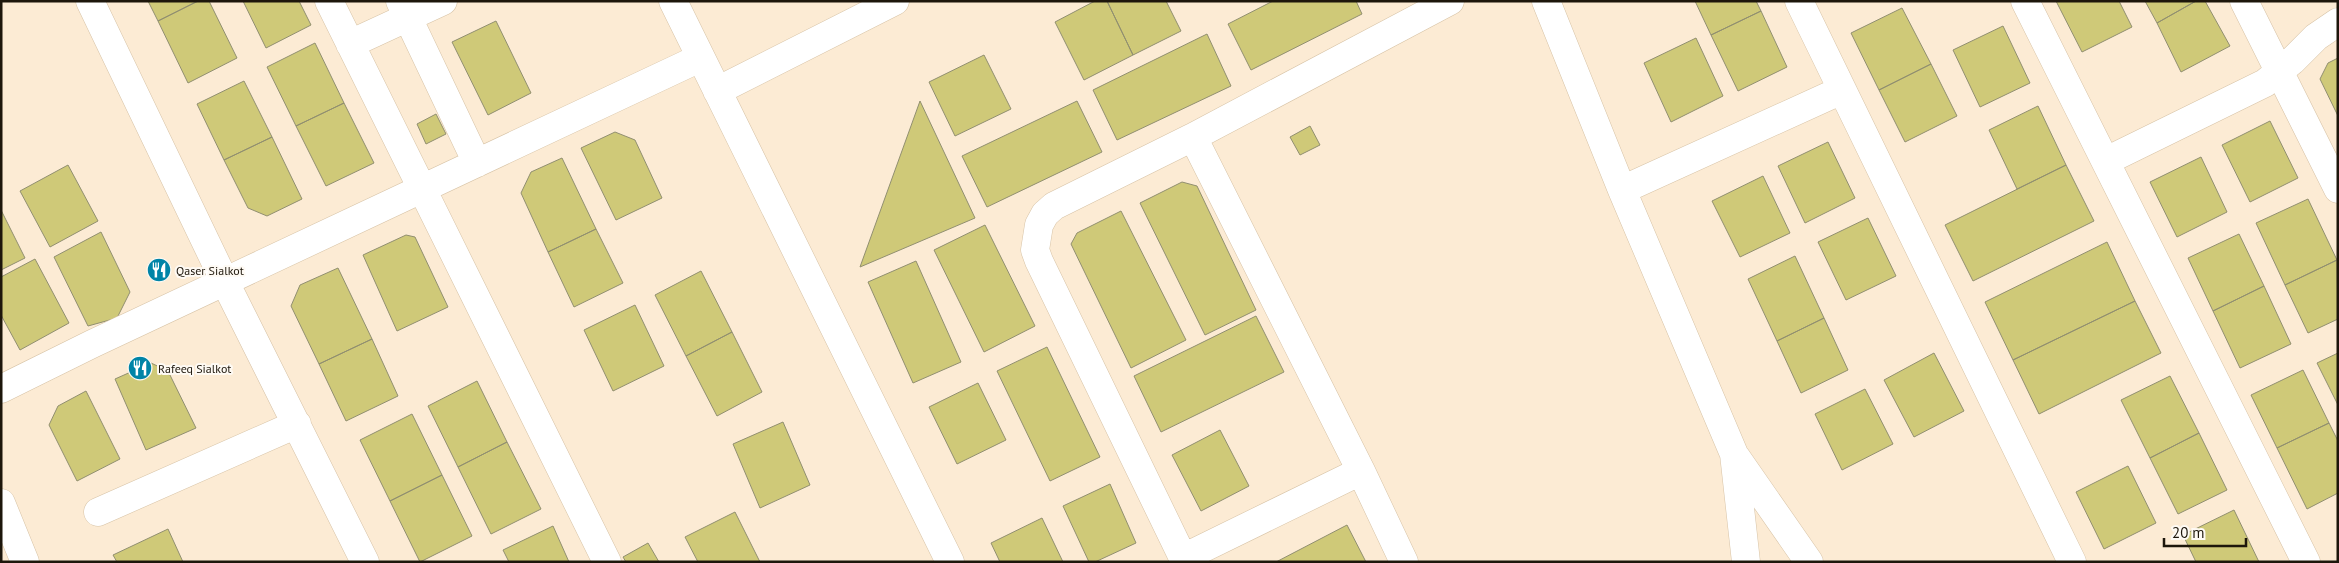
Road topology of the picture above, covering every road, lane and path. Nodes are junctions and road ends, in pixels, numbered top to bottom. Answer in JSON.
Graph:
{"nodes":[{"id":1,"x":90,"y":1,"type":"edge"},
{"id":2,"x":329,"y":1,"type":"edge"},
{"id":3,"x":443,"y":1,"type":"edge"},
{"id":4,"x":673,"y":1,"type":"edge"},
{"id":5,"x":895,"y":1,"type":"edge"},
{"id":6,"x":1450,"y":1,"type":"edge"},
{"id":7,"x":1546,"y":1,"type":"edge"},
{"id":8,"x":1799,"y":1,"type":"edge"},
{"id":9,"x":2025,"y":1,"type":"edge"},
{"id":10,"x":2244,"y":1,"type":"edge"},
{"id":11,"x":404,"y":9,"type":"edge"},
{"id":12,"x":2338,"y":22,"type":"edge"},
{"id":13,"x":350,"y":44,"type":"junction"},
{"id":14,"x":700,"y":58,"type":"junction"},
{"id":15,"x":2280,"y":72,"type":"junction"},
{"id":16,"x":1842,"y":90,"type":"junction"},
{"id":17,"x":717,"y":91,"type":"junction"},
{"id":18,"x":1193,"y":137,"type":"junction"},
{"id":19,"x":2106,"y":161,"type":"junction"},
{"id":20,"x":477,"y":163,"type":"junction"},
{"id":21,"x":2338,"y":189,"type":"edge"},
{"id":22,"x":422,"y":190,"type":"junction"},
{"id":23,"x":1622,"y":190,"type":"junction"},
{"id":24,"x":225,"y":282,"type":"junction"},
{"id":25,"x":1,"y":389,"type":"edge"},
{"id":26,"x":297,"y":424,"type":"junction"},
{"id":27,"x":1734,"y":454,"type":"junction"},
{"id":28,"x":1361,"y":470,"type":"junction"},
{"id":29,"x":1,"y":503,"type":"edge"},
{"id":30,"x":98,"y":512,"type":"dead end"},
{"id":31,"x":2065,"y":559,"type":"edge"},
{"id":32,"x":1184,"y":560,"type":"edge"},
{"id":33,"x":25,"y":562,"type":"edge"},
{"id":34,"x":364,"y":562,"type":"edge"},
{"id":35,"x":607,"y":562,"type":"edge"},
{"id":36,"x":950,"y":562,"type":"edge"},
{"id":37,"x":1404,"y":562,"type":"edge"},
{"id":38,"x":1746,"y":562,"type":"edge"},
{"id":39,"x":1808,"y":562,"type":"edge"},
{"id":40,"x":2306,"y":562,"type":"edge"}],
"edges":[{"from":1,"to":24,"type":"street"},
{"from":2,"to":13,"type":"street"},
{"from":3,"to":11,"type":"street"},
{"from":4,"to":14,"type":"street"},
{"from":5,"to":17,"type":"street"},
{"from":6,"to":18,"type":"street"},
{"from":7,"to":23,"type":"street"},
{"from":8,"to":16,"type":"street"},
{"from":9,"to":19,"type":"street"},
{"from":10,"to":15,"type":"street"},
{"from":11,"to":13,"type":"street"},
{"from":11,"to":20,"type":"street"},
{"from":12,"to":15,"type":"street"},
{"from":13,"to":22,"type":"street"},
{"from":14,"to":17,"type":"street"},
{"from":14,"to":20,"type":"street"},
{"from":15,"to":19,"type":"street"},
{"from":15,"to":21,"type":"street"},
{"from":16,"to":23,"type":"street"},
{"from":16,"to":31,"type":"street"},
{"from":17,"to":36,"type":"street"},
{"from":18,"to":28,"type":"street"},
{"from":18,"to":32,"type":"street"},
{"from":19,"to":40,"type":"street"},
{"from":20,"to":22,"type":"street"},
{"from":22,"to":24,"type":"street"},
{"from":22,"to":35,"type":"street"},
{"from":23,"to":27,"type":"street"},
{"from":24,"to":25,"type":"street"},
{"from":24,"to":26,"type":"street"},
{"from":26,"to":30,"type":"street"},
{"from":26,"to":34,"type":"street"},
{"from":27,"to":38,"type":"street"},
{"from":27,"to":39,"type":"street"},
{"from":28,"to":32,"type":"street"},
{"from":28,"to":37,"type":"street"},
{"from":29,"to":33,"type":"street"}]}
